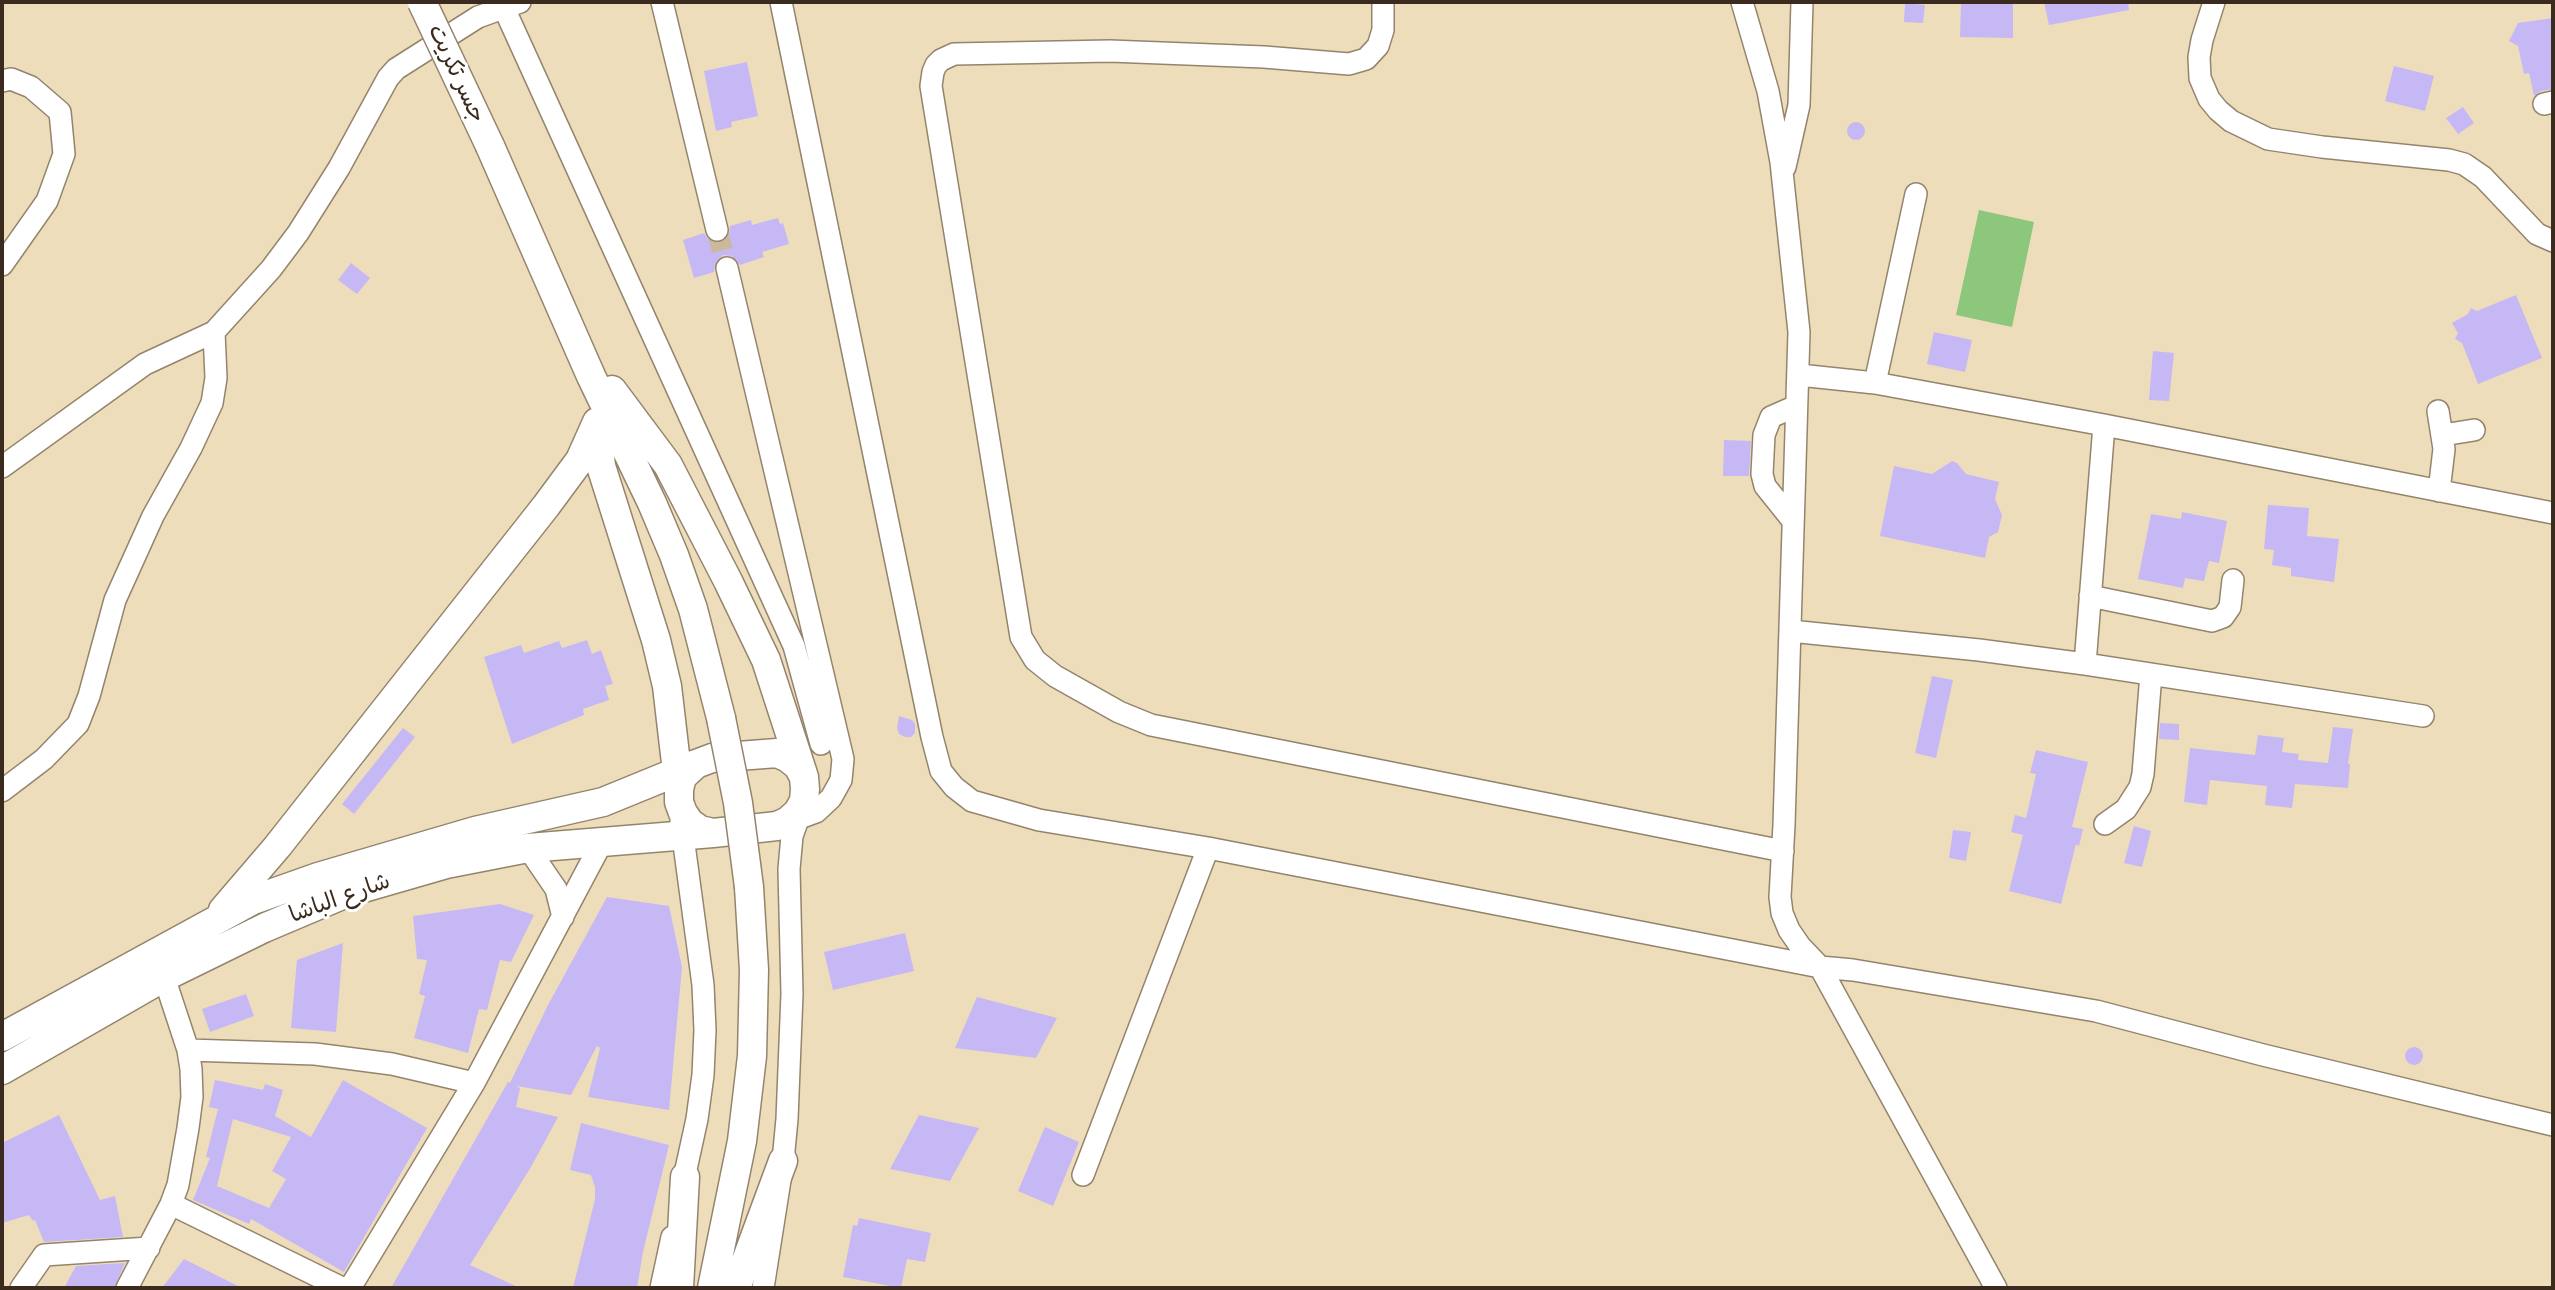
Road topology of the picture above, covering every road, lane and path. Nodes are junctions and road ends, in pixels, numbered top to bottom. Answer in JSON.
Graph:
{"nodes":[{"id":1,"x":422,"y":2,"type":"edge"},
{"id":2,"x":662,"y":2,"type":"edge"},
{"id":3,"x":781,"y":2,"type":"edge"},
{"id":4,"x":1383,"y":2,"type":"edge"},
{"id":5,"x":1742,"y":2,"type":"edge"},
{"id":6,"x":1802,"y":2,"type":"edge"},
{"id":7,"x":2214,"y":2,"type":"edge"},
{"id":8,"x":512,"y":5,"type":"edge"},
{"id":9,"x":2,"y":81,"type":"edge"},
{"id":10,"x":1783,"y":176,"type":"junction"},
{"id":11,"x":1916,"y":194,"type":"dead end"},
{"id":12,"x":717,"y":230,"type":"tunnel mouth"},
{"id":13,"x":2553,"y":241,"type":"edge"},
{"id":14,"x":2,"y":265,"type":"edge"},
{"id":15,"x":727,"y":268,"type":"tunnel mouth"},
{"id":16,"x":570,"y":329,"type":"junction"},
{"id":17,"x":214,"y":332,"type":"junction"},
{"id":18,"x":1799,"y":375,"type":"junction"},
{"id":19,"x":591,"y":376,"type":"junction"},
{"id":20,"x":1874,"y":383,"type":"junction"},
{"id":21,"x":1797,"y":406,"type":"junction"},
{"id":22,"x":2438,"y":411,"type":"dead end"},
{"id":23,"x":597,"y":422,"type":"junction"},
{"id":24,"x":2104,"y":425,"type":"junction"},
{"id":25,"x":2473,"y":430,"type":"dead end"},
{"id":26,"x":2443,"y":435,"type":"junction"},
{"id":27,"x":2,"y":467,"type":"edge"},
{"id":28,"x":2439,"y":491,"type":"junction"},
{"id":29,"x":2553,"y":513,"type":"edge"},
{"id":30,"x":1793,"y":522,"type":"junction"},
{"id":31,"x":2233,"y":580,"type":"dead end"},
{"id":32,"x":2090,"y":596,"type":"junction"},
{"id":33,"x":1790,"y":631,"type":"junction"},
{"id":34,"x":2085,"y":664,"type":"junction"},
{"id":35,"x":2151,"y":674,"type":"junction"},
{"id":36,"x":2423,"y":716,"type":"dead end"},
{"id":37,"x":808,"y":746,"type":"junction"},
{"id":38,"x":682,"y":782,"type":"junction"},
{"id":39,"x":2,"y":791,"type":"edge"},
{"id":40,"x":796,"y":806,"type":"junction"},
{"id":41,"x":2105,"y":824,"type":"dead end"},
{"id":42,"x":713,"y":833,"type":"junction"},
{"id":43,"x":683,"y":835,"type":"junction"},
{"id":44,"x":602,"y":842,"type":"junction"},
{"id":45,"x":528,"y":848,"type":"junction"},
{"id":46,"x":1208,"y":848,"type":"junction"},
{"id":47,"x":1783,"y":851,"type":"junction"},
{"id":48,"x":564,"y":917,"type":"junction"},
{"id":49,"x":211,"y":923,"type":"junction"},
{"id":50,"x":1820,"y":967,"type":"junction"},
{"id":51,"x":145,"y":977,"type":"junction"},
{"id":52,"x":2,"y":1037,"type":"edge"},
{"id":53,"x":188,"y":1050,"type":"junction"},
{"id":54,"x":2,"y":1070,"type":"edge"},
{"id":55,"x":474,"y":1083,"type":"junction"},
{"id":56,"x":2553,"y":1125,"type":"edge"},
{"id":57,"x":742,"y":1141,"type":"junction"},
{"id":58,"x":783,"y":1161,"type":"junction"},
{"id":59,"x":1083,"y":1175,"type":"dead end"},
{"id":60,"x":685,"y":1177,"type":"junction"},
{"id":61,"x":172,"y":1204,"type":"junction"},
{"id":62,"x":149,"y":1248,"type":"junction"},
{"id":63,"x":21,"y":1288,"type":"edge"},
{"id":64,"x":127,"y":1288,"type":"edge"},
{"id":65,"x":342,"y":1288,"type":"edge"},
{"id":66,"x":350,"y":1288,"type":"edge"},
{"id":67,"x":661,"y":1288,"type":"edge"},
{"id":68,"x":679,"y":1288,"type":"edge"},
{"id":69,"x":712,"y":1288,"type":"edge"},
{"id":70,"x":734,"y":1288,"type":"edge"},
{"id":71,"x":763,"y":1288,"type":"edge"},
{"id":72,"x":1996,"y":1288,"type":"edge"}],
"edges":[{"from":1,"to":16,"type":"main road","name":"جسر تكريت","bridge":true},
{"from":2,"to":12,"type":"street"},
{"from":3,"to":46,"type":"street"},
{"from":4,"to":47,"type":"street"},
{"from":5,"to":10,"type":"street"},
{"from":6,"to":10,"type":"street"},
{"from":7,"to":13,"type":"street"},
{"from":8,"to":17,"type":"street"},
{"from":8,"to":37,"type":"street"},
{"from":9,"to":14,"type":"street"},
{"from":10,"to":18,"type":"street"},
{"from":11,"to":20,"type":"street"},
{"from":15,"to":37,"type":"street"},
{"from":16,"to":19,"type":"main road"},
{"from":16,"to":37,"type":"main road"},
{"from":17,"to":27,"type":"street"},
{"from":17,"to":39,"type":"street"},
{"from":18,"to":20,"type":"street"},
{"from":18,"to":21,"type":"street"},
{"from":19,"to":23,"type":"main road"},
{"from":19,"to":57,"type":"main road","bridge":true},
{"from":20,"to":24,"type":"street"},
{"from":21,"to":30,"type":"street"},
{"from":21,"to":30,"type":"street"},
{"from":22,"to":26,"type":"street"},
{"from":23,"to":38,"type":"main road"},
{"from":23,"to":49,"type":"main road"},
{"from":24,"to":28,"type":"street"},
{"from":24,"to":32,"type":"street"},
{"from":25,"to":26,"type":"street"},
{"from":26,"to":28,"type":"street"},
{"from":28,"to":29,"type":"street"},
{"from":30,"to":33,"type":"street"},
{"from":31,"to":32,"type":"street"},
{"from":32,"to":34,"type":"street"},
{"from":33,"to":34,"type":"street"},
{"from":33,"to":47,"type":"street"},
{"from":34,"to":35,"type":"street"},
{"from":35,"to":36,"type":"street"},
{"from":35,"to":41,"type":"street"},
{"from":37,"to":38,"type":"main road"},
{"from":37,"to":40,"type":"main road"},
{"from":37,"to":40,"type":"street"},
{"from":38,"to":42,"type":"main road"},
{"from":38,"to":43,"type":"street"},
{"from":38,"to":49,"type":"main road"},
{"from":40,"to":42,"type":"main road","name":"شارع الباشا"},
{"from":40,"to":58,"type":"street"},
{"from":42,"to":43,"type":"main road","name":"شارع الباشا"},
{"from":43,"to":44,"type":"main road","name":"شارع الباشا"},
{"from":43,"to":60,"type":"street"},
{"from":44,"to":45,"type":"main road","name":"شارع الباشا"},
{"from":44,"to":48,"type":"street"},
{"from":45,"to":48,"type":"street"},
{"from":45,"to":51,"type":"main road","name":"شارع الباشا"},
{"from":46,"to":50,"type":"street"},
{"from":46,"to":59,"type":"street"},
{"from":47,"to":50,"type":"street"},
{"from":48,"to":55,"type":"street"},
{"from":49,"to":51,"type":"main road"},
{"from":50,"to":56,"type":"street"},
{"from":50,"to":72,"type":"street"},
{"from":51,"to":52,"type":"main road"},
{"from":51,"to":53,"type":"street"},
{"from":51,"to":54,"type":"main road","name":"شارع الباشا"},
{"from":53,"to":55,"type":"street"},
{"from":53,"to":61,"type":"street"},
{"from":55,"to":66,"type":"street"},
{"from":57,"to":69,"type":"main road"},
{"from":57,"to":70,"type":"main road"},
{"from":58,"to":70,"type":"main road"},
{"from":58,"to":71,"type":"street"},
{"from":60,"to":67,"type":"street"},
{"from":60,"to":68,"type":"main road"},
{"from":61,"to":62,"type":"street"},
{"from":61,"to":65,"type":"street"},
{"from":62,"to":63,"type":"street"},
{"from":62,"to":64,"type":"street"}]}
